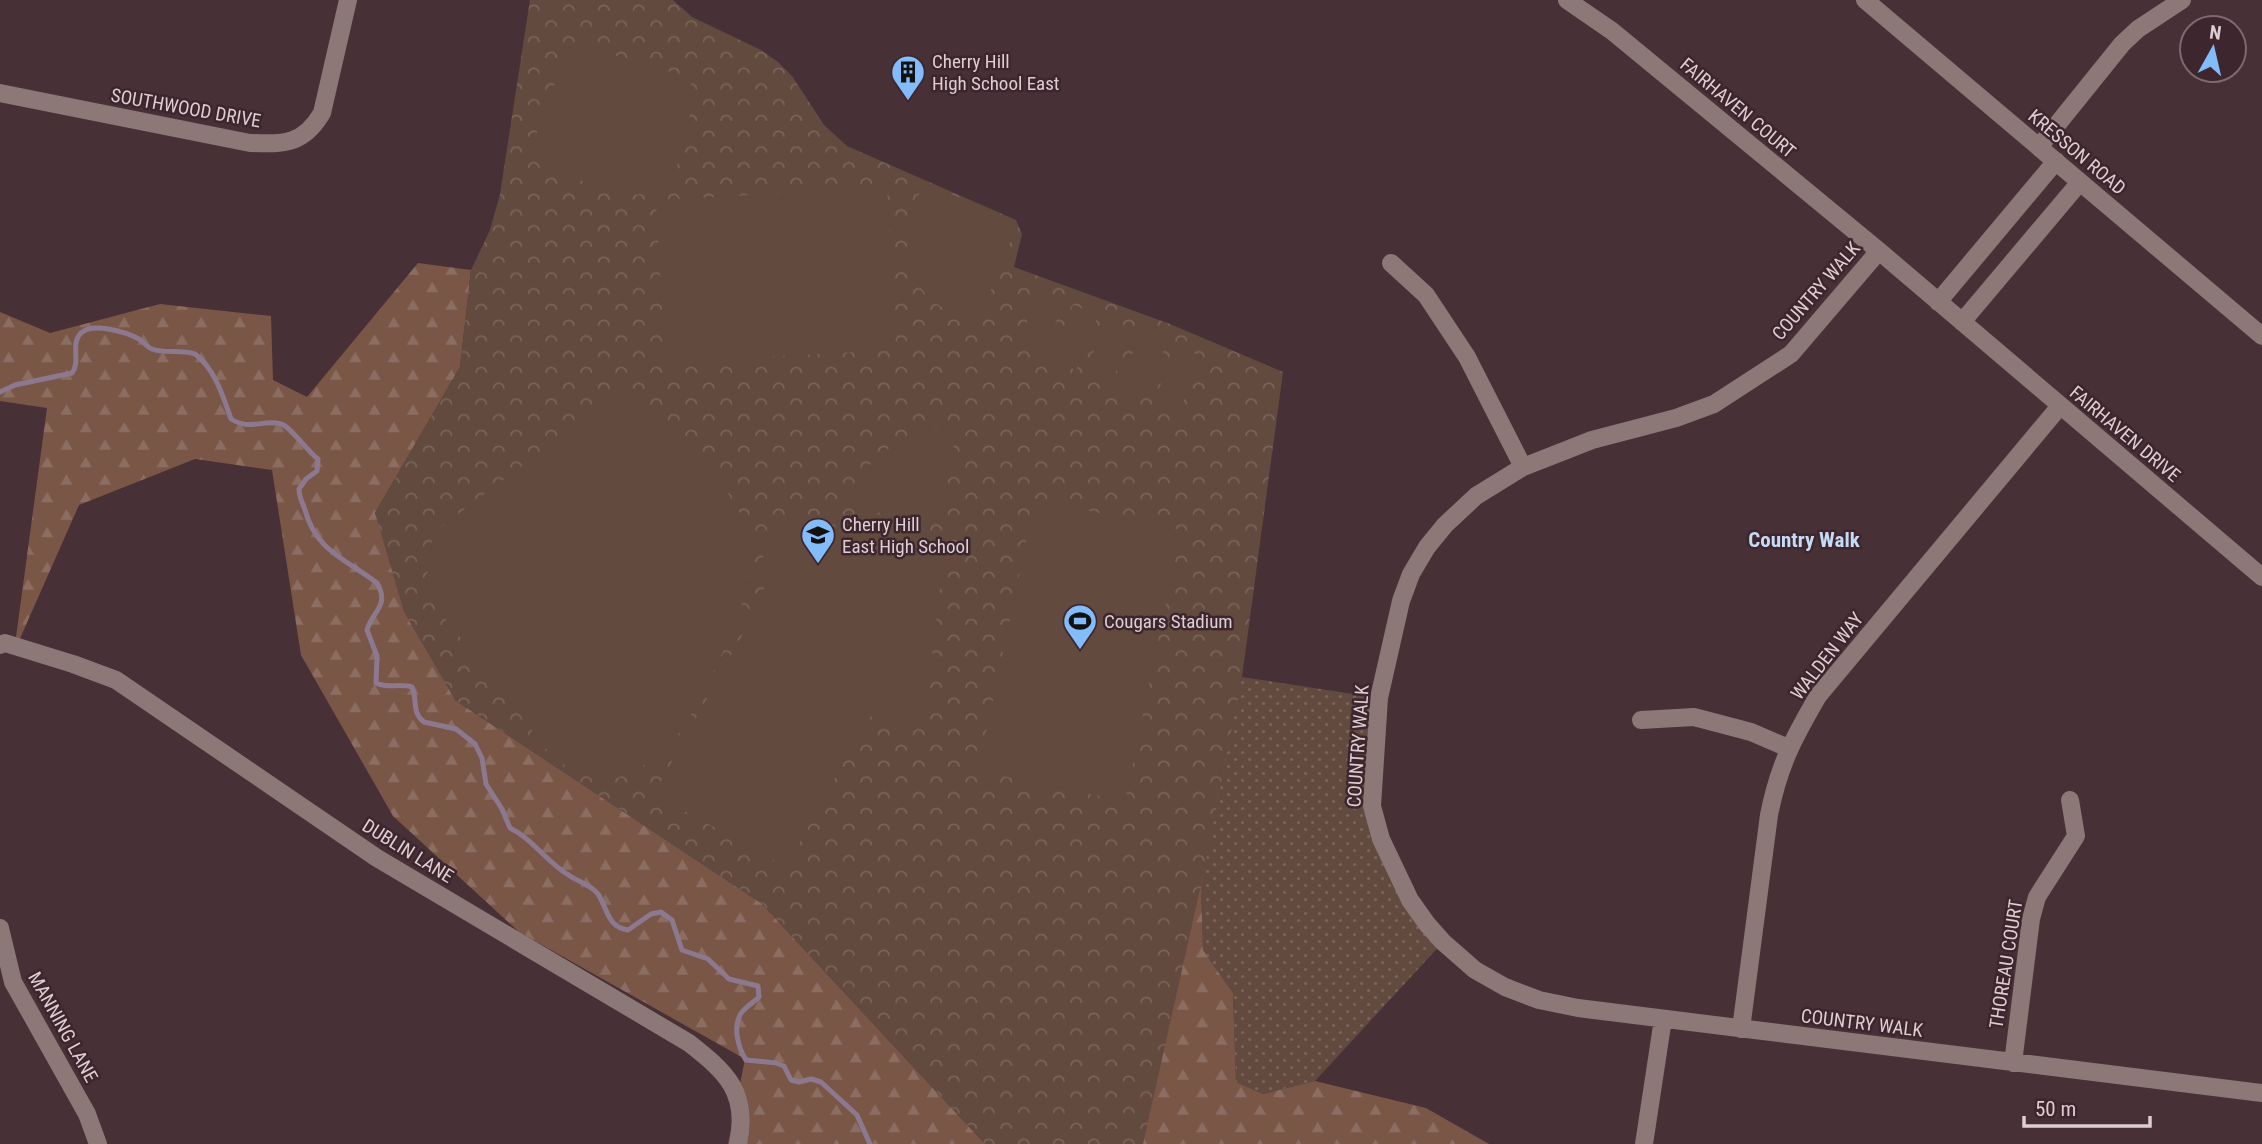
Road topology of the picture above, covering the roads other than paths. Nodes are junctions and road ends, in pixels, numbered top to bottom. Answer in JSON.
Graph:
{"nodes":[{"id":1,"x":348,"y":0,"type":"edge"},
{"id":2,"x":1567,"y":0,"type":"edge"},
{"id":3,"x":1864,"y":0,"type":"edge"},
{"id":4,"x":2182,"y":0,"type":"edge"},
{"id":5,"x":0,"y":93,"type":"edge"},
{"id":6,"x":2039,"y":147,"type":"junction"},
{"id":7,"x":2056,"y":161,"type":"junction"},
{"id":8,"x":2080,"y":181,"type":"junction"},
{"id":9,"x":1878,"y":251,"type":"junction"},
{"id":10,"x":1391,"y":263,"type":"dead end"},
{"id":11,"x":1938,"y":302,"type":"junction"},
{"id":12,"x":1962,"y":322,"type":"junction"},
{"id":13,"x":2261,"y":333,"type":"edge"},
{"id":14,"x":2060,"y":406,"type":"junction"},
{"id":15,"x":1522,"y":467,"type":"junction"},
{"id":16,"x":2262,"y":577,"type":"edge"},
{"id":17,"x":0,"y":645,"type":"edge"},
{"id":18,"x":1641,"y":720,"type":"dead end"},
{"id":19,"x":1788,"y":748,"type":"junction"},
{"id":20,"x":2070,"y":800,"type":"dead end"},
{"id":21,"x":0,"y":928,"type":"edge"},
{"id":22,"x":1663,"y":1019,"type":"junction"},
{"id":23,"x":1741,"y":1029,"type":"junction"},
{"id":24,"x":2013,"y":1063,"type":"junction"},
{"id":25,"x":2262,"y":1093,"type":"edge"},
{"id":26,"x":98,"y":1144,"type":"edge"},
{"id":27,"x":738,"y":1144,"type":"edge"},
{"id":28,"x":1644,"y":1144,"type":"edge"}],
"edges":[{"from":1,"to":5,"type":"street","name":"SOUTHWOOD DRIVE"},
{"from":2,"to":9,"type":"street","name":"FAIRHAVEN COURT"},
{"from":3,"to":6,"type":"street","name":"KRESSON ROAD"},
{"from":4,"to":6,"type":"street"},
{"from":6,"to":7,"type":"street","name":"KRESSON ROAD"},
{"from":7,"to":8,"type":"street","name":"KRESSON ROAD"},
{"from":7,"to":11,"type":"street"},
{"from":8,"to":12,"type":"street"},
{"from":8,"to":13,"type":"street","name":"KRESSON ROAD"},
{"from":9,"to":11,"type":"street","name":"COUNTRY WALK"},
{"from":9,"to":15,"type":"street","name":"COUNTRY WALK"},
{"from":10,"to":15,"type":"street"},
{"from":11,"to":12,"type":"street","name":"COUNTRY WALK"},
{"from":12,"to":14,"type":"street","name":"FAIRHAVEN DRIVE"},
{"from":14,"to":16,"type":"street","name":"FAIRHAVEN DRIVE"},
{"from":14,"to":19,"type":"street","name":"WALDEN WAY"},
{"from":15,"to":22,"type":"street","name":"COUNTRY WALK"},
{"from":17,"to":27,"type":"street","name":"DUBLIN LANE"},
{"from":18,"to":19,"type":"street"},
{"from":19,"to":23,"type":"street","name":"WALDEN WAY"},
{"from":20,"to":24,"type":"street","name":"THOREAU COURT"},
{"from":21,"to":26,"type":"street","name":"MANNING LANE"},
{"from":22,"to":23,"type":"street","name":"COUNTRY WALK"},
{"from":22,"to":28,"type":"street"},
{"from":23,"to":24,"type":"street","name":"COUNTRY WALK"},
{"from":24,"to":25,"type":"street","name":"COUNTRY WALK"}]}
